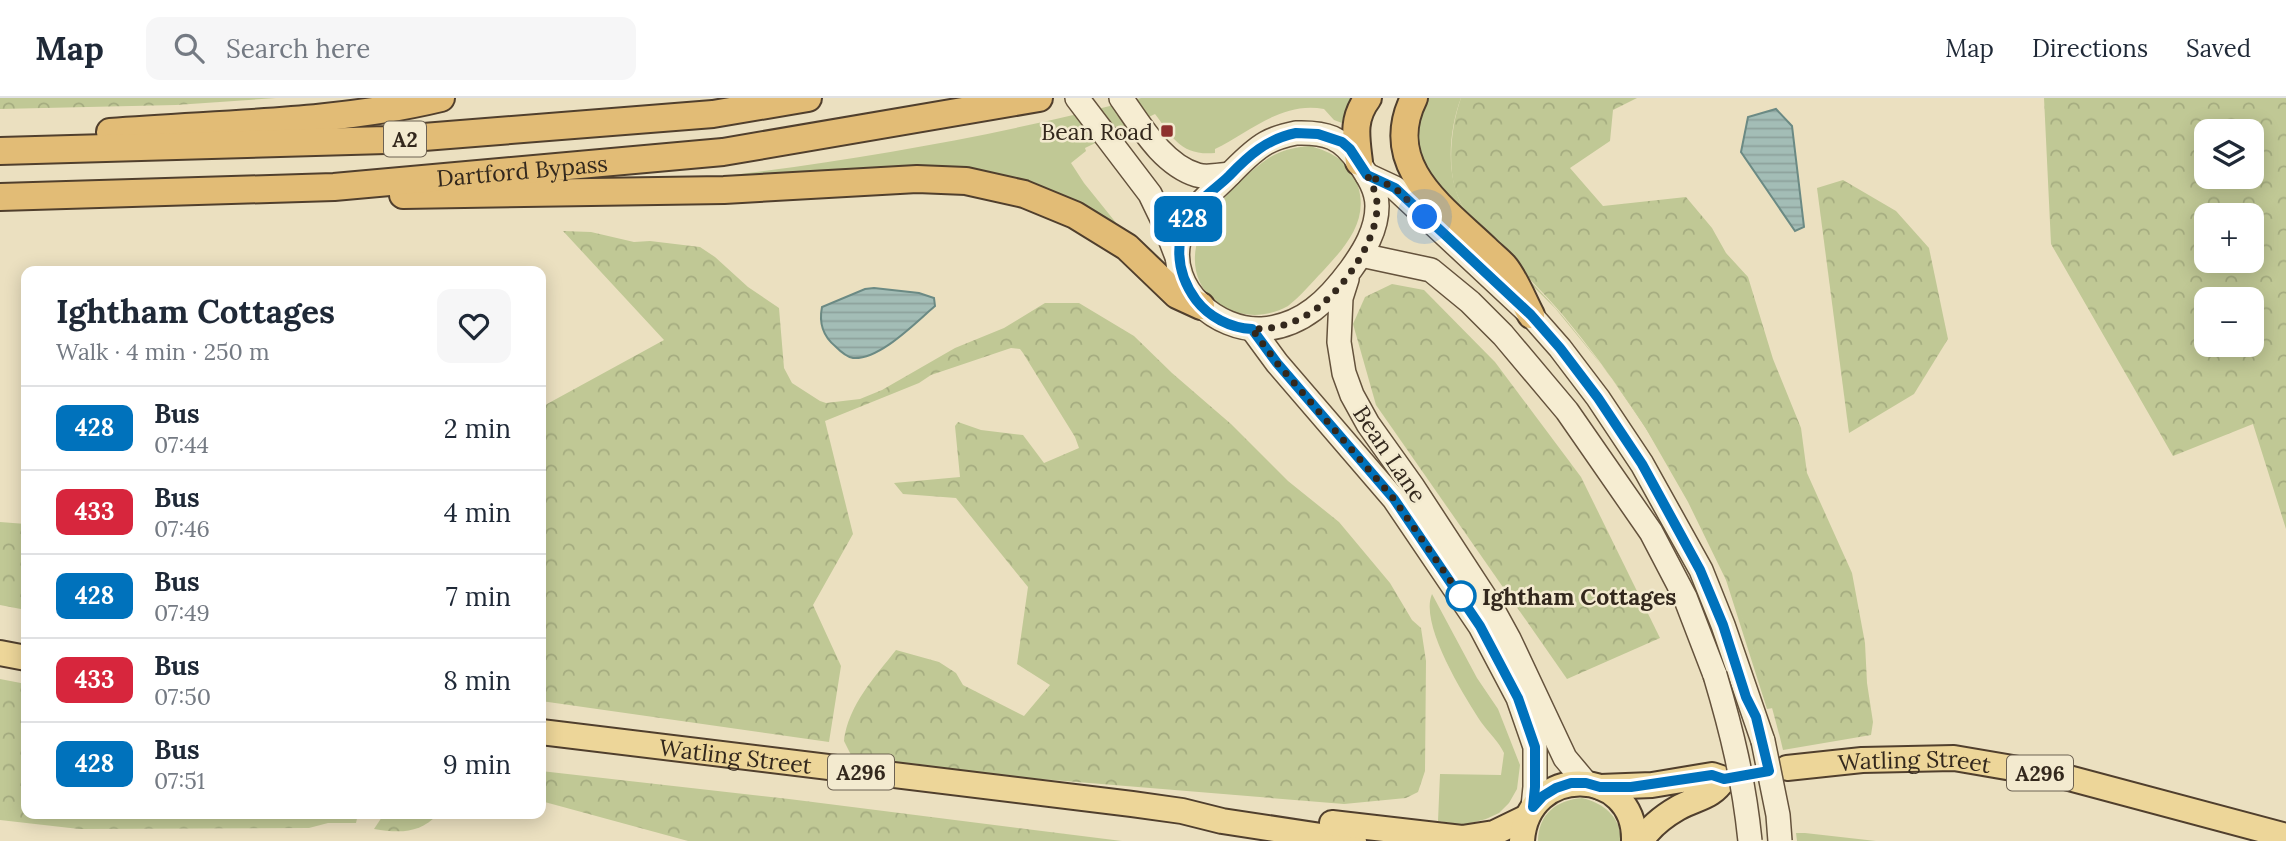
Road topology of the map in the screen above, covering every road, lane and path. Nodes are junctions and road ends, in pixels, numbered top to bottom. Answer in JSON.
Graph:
{"nodes":[{"id":1,"x":441,"y":98,"type":"edge"},
{"id":2,"x":808,"y":98,"type":"edge"},
{"id":3,"x":1039,"y":98,"type":"edge"},
{"id":4,"x":1077,"y":98,"type":"edge"},
{"id":5,"x":1367,"y":98,"type":"edge"},
{"id":6,"x":1414,"y":98,"type":"edge"},
{"id":7,"x":1127,"y":106,"type":"edge"},
{"id":8,"x":0,"y":140,"type":"edge"},
{"id":9,"x":0,"y":151,"type":"edge"},
{"id":10,"x":1363,"y":168,"type":"junction"},
{"id":11,"x":1230,"y":174,"type":"junction"},
{"id":12,"x":334,"y":187,"type":"junction"},
{"id":13,"x":0,"y":197,"type":"edge"},
{"id":14,"x":1361,"y":256,"type":"junction"},
{"id":15,"x":1179,"y":263,"type":"junction"},
{"id":16,"x":1201,"y":306,"type":"junction"},
{"id":17,"x":1531,"y":315,"type":"junction"},
{"id":18,"x":1252,"y":329,"type":"junction"},
{"id":19,"x":0,"y":653,"type":"edge"},
{"id":20,"x":21,"y":657,"type":"edge"},
{"id":21,"x":546,"y":733,"type":"edge"},
{"id":22,"x":1787,"y":768,"type":"dead end"},
{"id":23,"x":1593,"y":785,"type":"junction"},
{"id":24,"x":1182,"y":811,"type":"junction"},
{"id":25,"x":1530,"y":812,"type":"junction"},
{"id":26,"x":2286,"y":836,"type":"edge"},
{"id":27,"x":1305,"y":841,"type":"edge"},
{"id":28,"x":1354,"y":841,"type":"edge"},
{"id":29,"x":1522,"y":841,"type":"edge"},
{"id":30,"x":1634,"y":841,"type":"edge"},
{"id":31,"x":1641,"y":841,"type":"edge"},
{"id":32,"x":1750,"y":841,"type":"edge"},
{"id":33,"x":1780,"y":841,"type":"edge"}],
"edges":[{"from":1,"to":8,"type":"highway"},
{"from":2,"to":9,"type":"highway","name":"Dartford Bypass","number":"A2"},
{"from":3,"to":12,"type":"highway","name":"Dartford Bypass","number":"A2"},
{"from":4,"to":15,"type":"main road"},
{"from":5,"to":10,"type":"highway"},
{"from":6,"to":17,"type":"highway"},
{"from":7,"to":11,"type":"main road"},
{"from":10,"to":11,"type":"main road"},
{"from":10,"to":14,"type":"main road"},
{"from":10,"to":17,"type":"main road"},
{"from":11,"to":15,"type":"main road"},
{"from":12,"to":13,"type":"highway","name":"Dartford Bypass","number":"A2"},
{"from":12,"to":16,"type":"highway"},
{"from":14,"to":18,"type":"main road"},
{"from":14,"to":23,"type":"main road","name":"Bean Lane"},
{"from":14,"to":32,"type":"main road","bridge":true},
{"from":15,"to":16,"type":"main road"},
{"from":16,"to":18,"type":"main road"},
{"from":17,"to":33,"type":"main road","bridge":true},
{"from":18,"to":25,"type":"main road","name":"Bean Lane"},
{"from":19,"to":20,"type":"main road"},
{"from":21,"to":24,"type":"main road","name":"Watling Street","number":"A296"},
{"from":22,"to":26,"type":"main road","name":"Watling Street","number":"A296"},
{"from":23,"to":25,"type":"main road","name":"Watling Street"},
{"from":23,"to":30,"type":"main road"},
{"from":23,"to":31,"type":"main road"},
{"from":24,"to":25,"type":"main road","name":"Watling Street","number":"A296"},
{"from":24,"to":27,"type":"main road"},
{"from":24,"to":28,"type":"main road","name":"Watling Street","number":"A296"},
{"from":25,"to":29,"type":"main road"}]}
